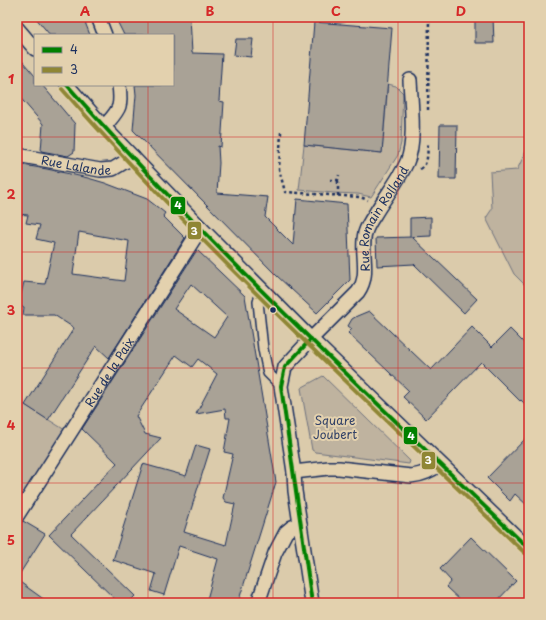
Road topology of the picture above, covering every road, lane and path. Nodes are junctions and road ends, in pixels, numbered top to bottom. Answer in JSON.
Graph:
{"nodes":[{"id":1,"x":98,"y":17,"type":"edge"},
{"id":2,"x":17,"y":28,"type":"edge"},
{"id":3,"x":105,"y":34,"type":"edge"},
{"id":4,"x":34,"y":48,"type":"edge"},
{"id":5,"x":410,"y":80,"type":"dead end"},
{"id":6,"x":68,"y":86,"type":"edge"},
{"id":7,"x":119,"y":86,"type":"edge"},
{"id":8,"x":104,"y":127,"type":"junction"},
{"id":9,"x":281,"y":132,"type":"dead end"},
{"id":10,"x":17,"y":155,"type":"edge"},
{"id":11,"x":133,"y":156,"type":"junction"},
{"id":12,"x":339,"y":175,"type":"dead end"},
{"id":13,"x":330,"y":180,"type":"dead end"},
{"id":14,"x":338,"y":180,"type":"junction"},
{"id":15,"x":338,"y":196,"type":"junction"},
{"id":16,"x":381,"y":204,"type":"junction"},
{"id":17,"x":201,"y":228,"type":"junction"},
{"id":18,"x":262,"y":288,"type":"junction"},
{"id":19,"x":311,"y":338,"type":"junction"},
{"id":20,"x":281,"y":386,"type":"junction"},
{"id":21,"x":440,"y":464,"type":"junction"},
{"id":22,"x":294,"y":472,"type":"junction"},
{"id":23,"x":17,"y":516,"type":"edge"},
{"id":24,"x":300,"y":524,"type":"junction"},
{"id":25,"x":529,"y":549,"type":"edge"},
{"id":26,"x":311,"y":598,"type":"edge"},
{"id":27,"x":258,"y":603,"type":"edge"}],
"edges":[{"from":1,"to":3,"type":"street"},
{"from":2,"to":4,"type":"street"},
{"from":5,"to":16,"type":"street","name":"Rue Romain Rolland"},
{"from":6,"to":8,"type":"street"},
{"from":7,"to":8,"type":"street"},
{"from":8,"to":11,"type":"street"},
{"from":9,"to":15,"type":"path"},
{"from":10,"to":11,"type":"street","name":"Rue Lalande"},
{"from":11,"to":17,"type":"street"},
{"from":12,"to":14,"type":"path"},
{"from":13,"to":14,"type":"path"},
{"from":14,"to":15,"type":"path"},
{"from":15,"to":16,"type":"path"},
{"from":16,"to":19,"type":"street","name":"Rue Romain Rolland"},
{"from":17,"to":18,"type":"street"},
{"from":17,"to":23,"type":"street","name":"Rue de la Paix"},
{"from":18,"to":19,"type":"street"},
{"from":18,"to":20,"type":"street"},
{"from":19,"to":20,"type":"street","name":"Rue Romain Rolland"},
{"from":19,"to":21,"type":"street"},
{"from":20,"to":22,"type":"street"},
{"from":21,"to":22,"type":"street"},
{"from":21,"to":25,"type":"street"},
{"from":22,"to":24,"type":"street"},
{"from":24,"to":26,"type":"street"},
{"from":24,"to":27,"type":"street"}]}
